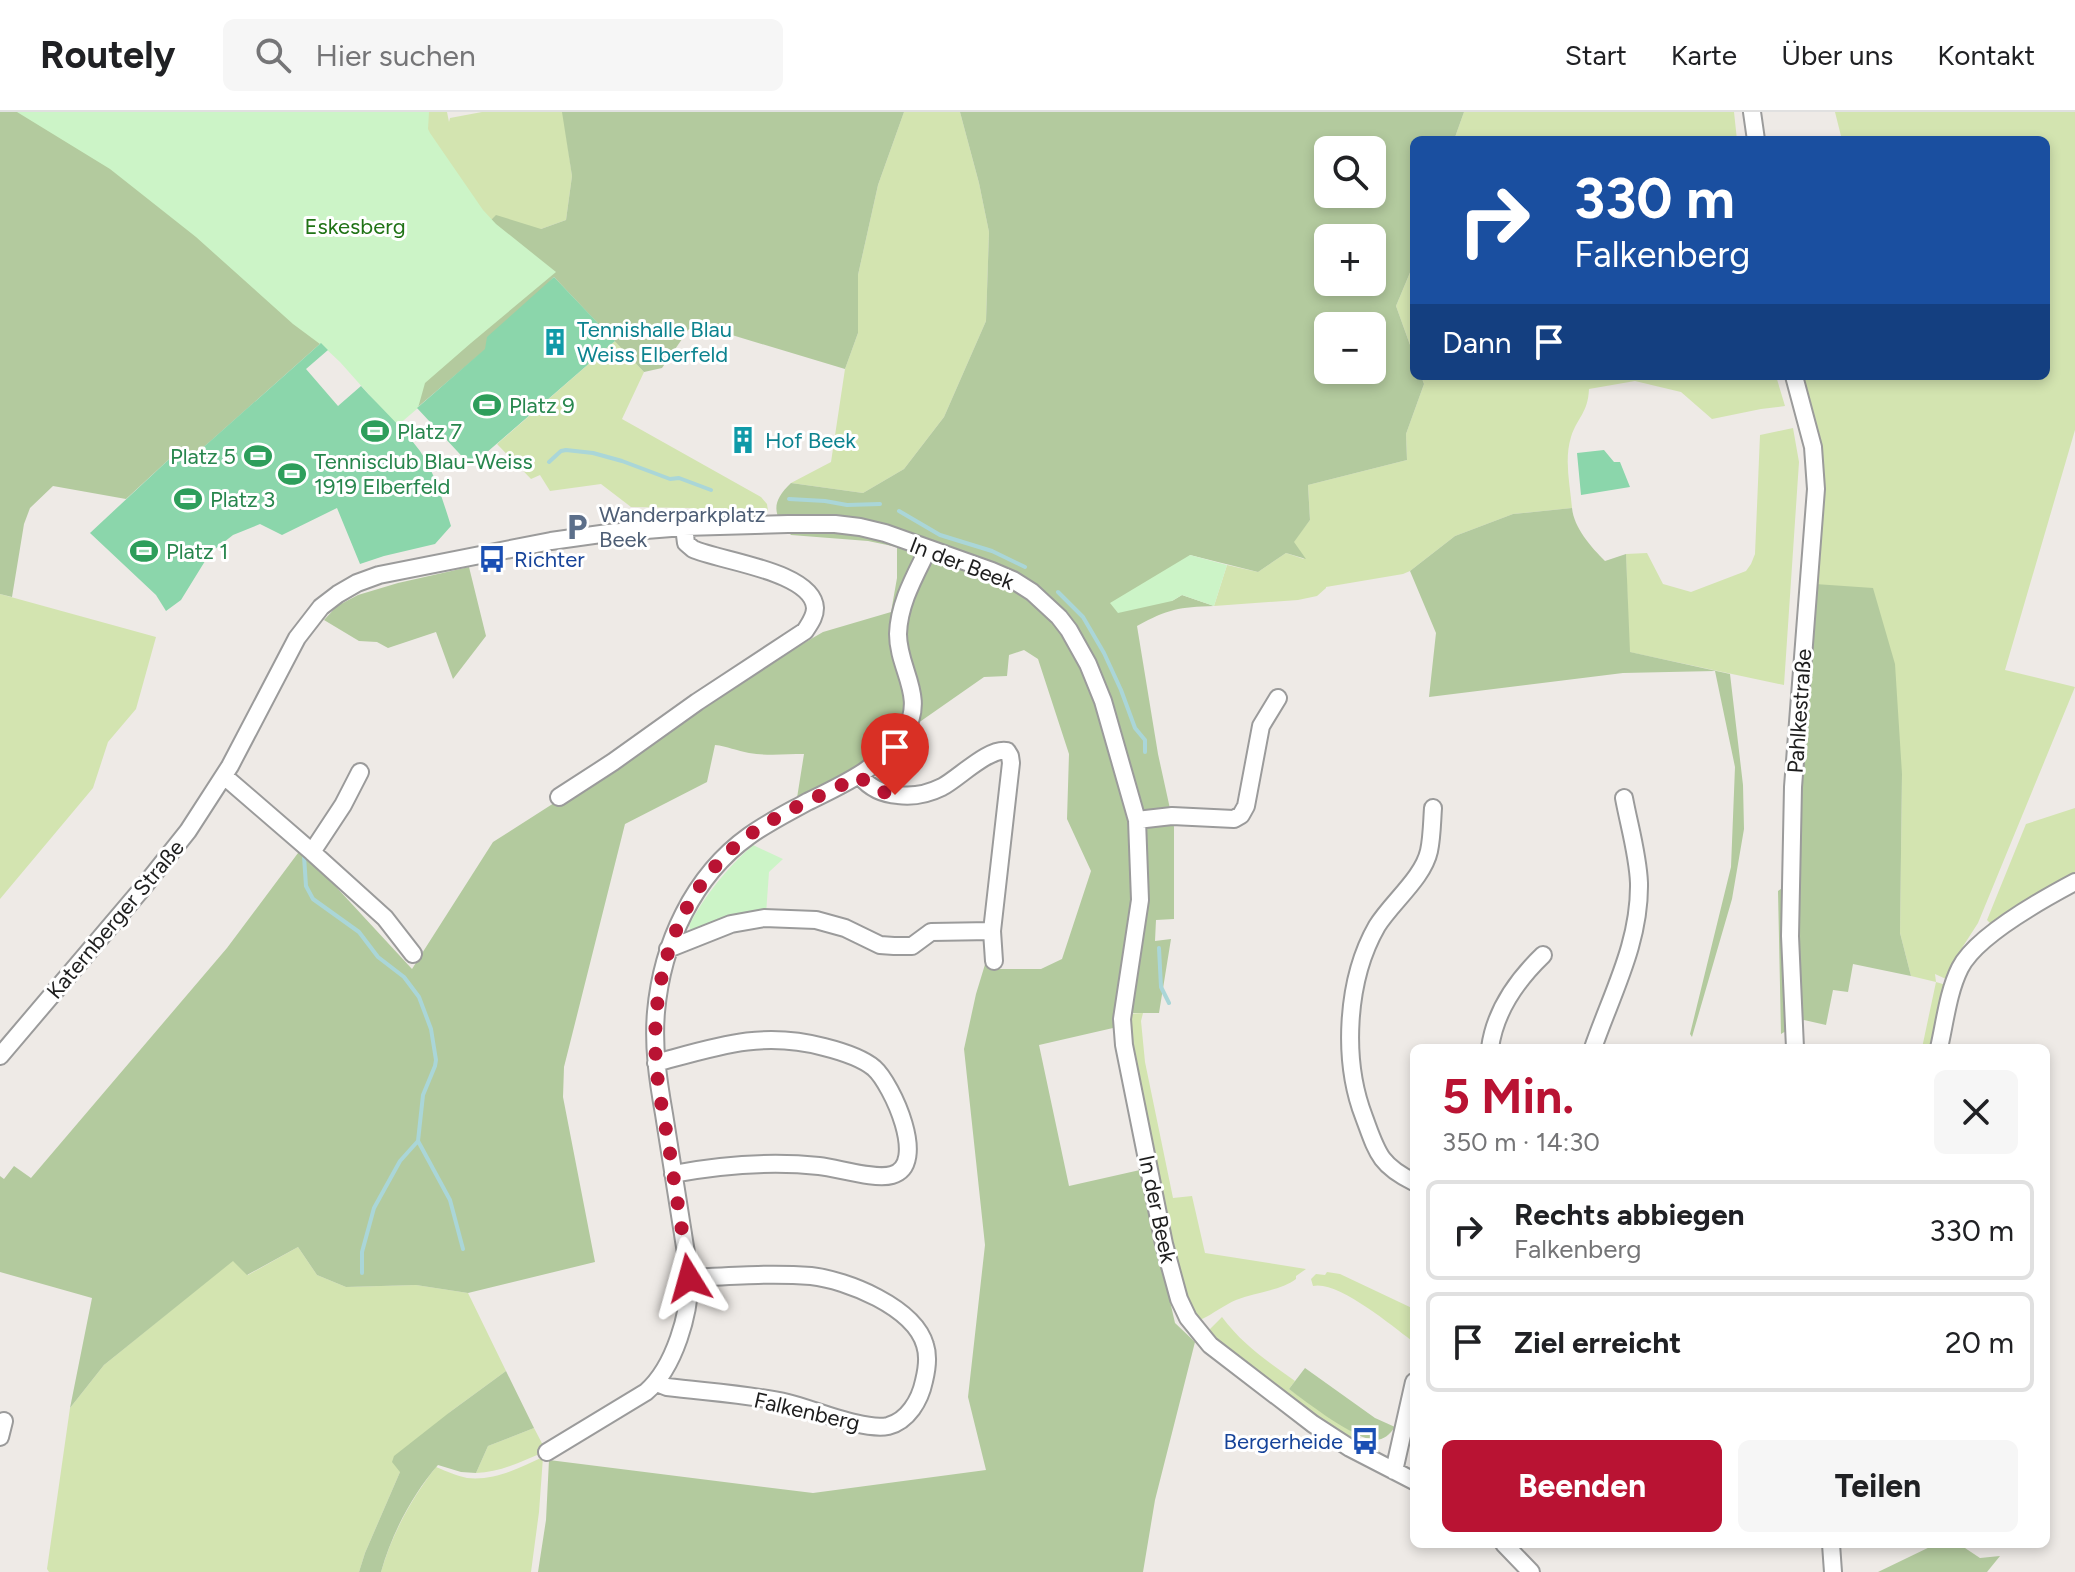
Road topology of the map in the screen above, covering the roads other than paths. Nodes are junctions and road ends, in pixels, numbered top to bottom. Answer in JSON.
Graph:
{"nodes":[{"id":1,"x":1752,"y":112,"type":"edge"},
{"id":2,"x":1755,"y":136,"type":"edge"},
{"id":3,"x":1795,"y":380,"type":"edge"},
{"id":4,"x":684,"y":527,"type":"junction"},
{"id":5,"x":928,"y":549,"type":"junction"},
{"id":6,"x":314,"y":616,"type":"joint"},
{"id":7,"x":1278,"y":698,"type":"dead end"},
{"id":8,"x":360,"y":772,"type":"dead end"},
{"id":9,"x":224,"y":776,"type":"junction"},
{"id":10,"x":860,"y":776,"type":"junction"},
{"id":11,"x":559,"y":797,"type":"dead end"},
{"id":12,"x":1624,"y":798,"type":"dead end"},
{"id":13,"x":1433,"y":808,"type":"dead end"},
{"id":14,"x":1137,"y":820,"type":"junction"},
{"id":15,"x":312,"y":852,"type":"junction"},
{"id":16,"x":2075,"y":882,"type":"edge"},
{"id":17,"x":992,"y":931,"type":"junction"},
{"id":18,"x":668,"y":949,"type":"junction"},
{"id":19,"x":413,"y":954,"type":"dead end"},
{"id":20,"x":1543,"y":955,"type":"dead end"},
{"id":21,"x":994,"y":961,"type":"dead end"},
{"id":22,"x":1491,"y":1044,"type":"edge"},
{"id":23,"x":1595,"y":1044,"type":"edge"},
{"id":24,"x":1795,"y":1044,"type":"edge"},
{"id":25,"x":1940,"y":1044,"type":"edge"},
{"id":26,"x":0,"y":1056,"type":"edge"},
{"id":27,"x":656,"y":1063,"type":"junction"},
{"id":28,"x":673,"y":1174,"type":"junction"},
{"id":29,"x":1410,"y":1180,"type":"edge"},
{"id":30,"x":689,"y":1278,"type":"junction"},
{"id":31,"x":657,"y":1383,"type":"junction"},
{"id":32,"x":1410,"y":1400,"type":"edge"},
{"id":33,"x":547,"y":1452,"type":"dead end"},
{"id":34,"x":1394,"y":1471,"type":"junction"},
{"id":35,"x":1410,"y":1479,"type":"edge"},
{"id":36,"x":1508,"y":1548,"type":"edge"},
{"id":37,"x":1831,"y":1548,"type":"edge"},
{"id":38,"x":1531,"y":1572,"type":"edge"},
{"id":39,"x":1833,"y":1572,"type":"edge"}],
"edges":[{"from":1,"to":2,"type":"street"},
{"from":3,"to":24,"type":"street","name":"Pahlkestraße"},
{"from":4,"to":5,"type":"street","name":"In der Beek"},
{"from":4,"to":6,"type":"street","name":"In der Beek"},
{"from":4,"to":11,"type":"street"},
{"from":5,"to":10,"type":"street"},
{"from":5,"to":14,"type":"street","name":"In der Beek"},
{"from":6,"to":9,"type":"street","name":"Katernberger Straße"},
{"from":7,"to":14,"type":"street"},
{"from":8,"to":15,"type":"street"},
{"from":9,"to":15,"type":"street"},
{"from":9,"to":26,"type":"street","name":"Katernberger Straße"},
{"from":10,"to":17,"type":"street"},
{"from":10,"to":18,"type":"street"},
{"from":12,"to":23,"type":"street"},
{"from":13,"to":29,"type":"street"},
{"from":14,"to":34,"type":"street","name":"In der Beek"},
{"from":15,"to":19,"type":"street"},
{"from":16,"to":25,"type":"street"},
{"from":17,"to":18,"type":"street"},
{"from":17,"to":21,"type":"street"},
{"from":18,"to":27,"type":"street"},
{"from":20,"to":22,"type":"street"},
{"from":27,"to":28,"type":"street"},
{"from":27,"to":28,"type":"street"},
{"from":28,"to":30,"type":"street"},
{"from":30,"to":31,"type":"street"},
{"from":30,"to":31,"type":"street","name":"Falkenberg"},
{"from":31,"to":33,"type":"street"},
{"from":32,"to":34,"type":"street"},
{"from":34,"to":35,"type":"street","name":"In der Beek"},
{"from":36,"to":38,"type":"street"},
{"from":37,"to":39,"type":"street"}]}
